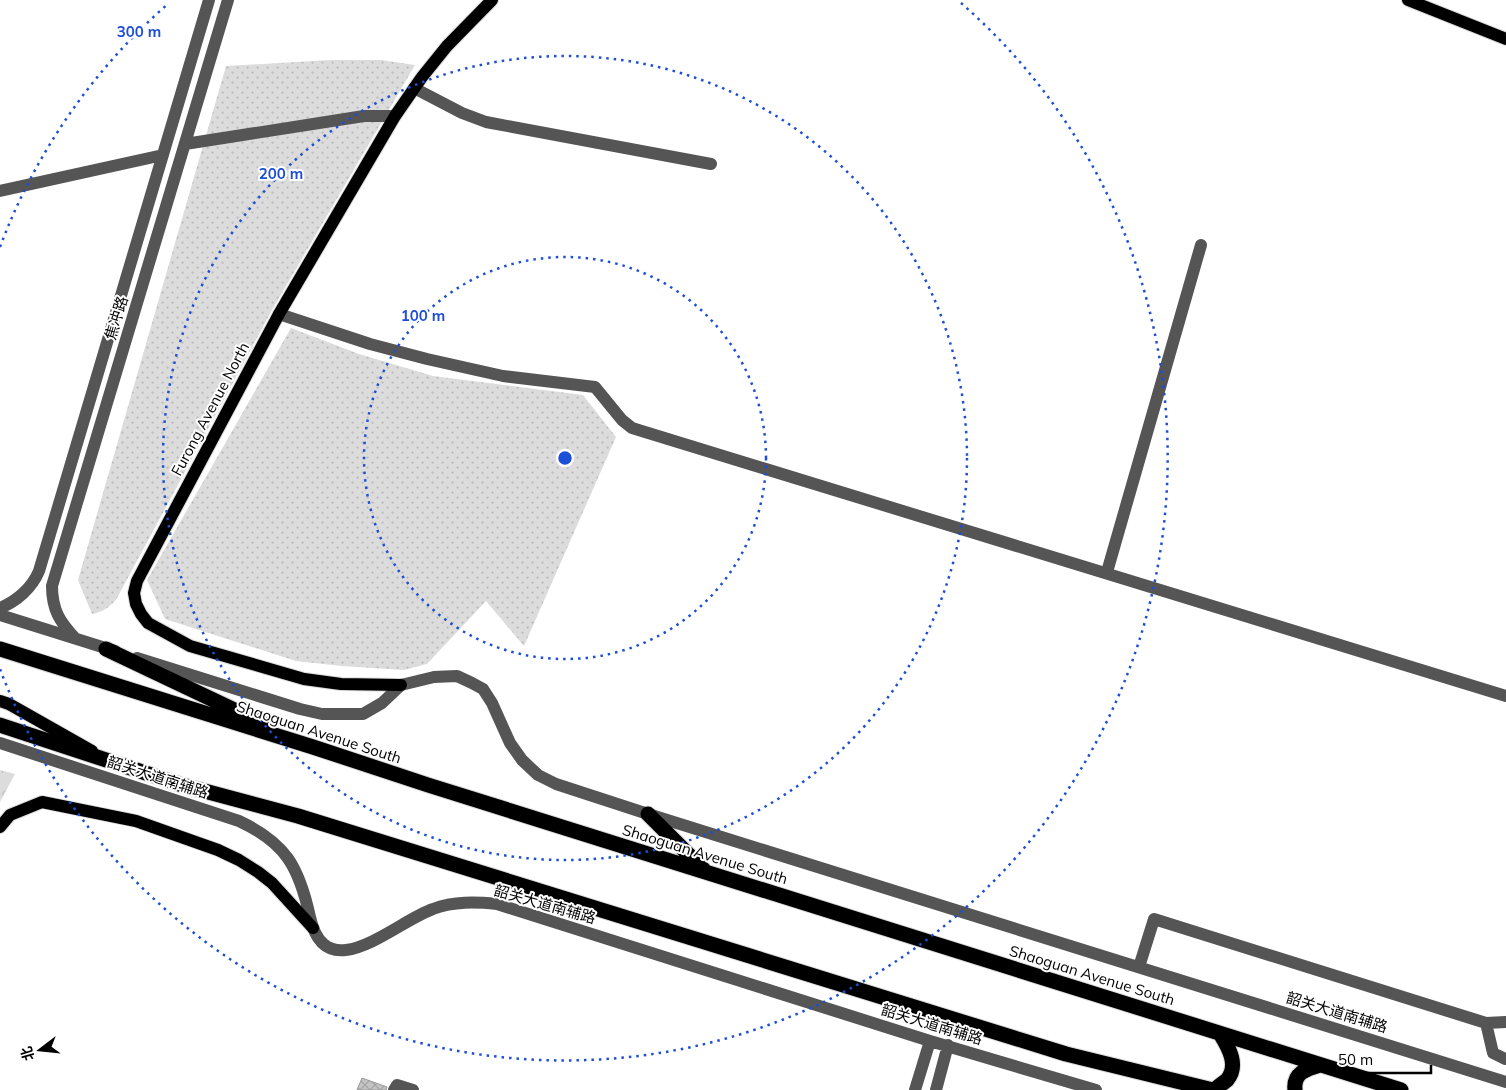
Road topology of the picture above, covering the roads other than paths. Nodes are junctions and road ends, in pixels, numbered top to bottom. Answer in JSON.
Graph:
{"nodes":[{"id":1,"x":209,"y":0,"type":"edge"},
{"id":2,"x":228,"y":0,"type":"edge"},
{"id":3,"x":492,"y":0,"type":"edge"},
{"id":4,"x":1408,"y":0,"type":"edge"},
{"id":5,"x":1506,"y":39,"type":"edge"},
{"id":6,"x":414,"y":88,"type":"junction"},
{"id":7,"x":396,"y":116,"type":"junction"},
{"id":8,"x":185,"y":144,"type":"junction"},
{"id":9,"x":163,"y":155,"type":"junction"},
{"id":10,"x":710,"y":164,"type":"dead end"},
{"id":11,"x":0,"y":190,"type":"edge"},
{"id":12,"x":1202,"y":245,"type":"dead end"},
{"id":13,"x":279,"y":314,"type":"junction"},
{"id":14,"x":1107,"y":572,"type":"junction"},
{"id":15,"x":0,"y":608,"type":"edge"},
{"id":16,"x":0,"y":615,"type":"edge"},
{"id":17,"x":77,"y":640,"type":"junction"},
{"id":18,"x":106,"y":649,"type":"junction"},
{"id":19,"x":0,"y":650,"type":"edge"},
{"id":20,"x":401,"y":685,"type":"junction"},
{"id":21,"x":1506,"y":696,"type":"edge"},
{"id":22,"x":0,"y":701,"type":"edge"},
{"id":23,"x":0,"y":725,"type":"edge"},
{"id":24,"x":0,"y":743,"type":"edge"},
{"id":25,"x":313,"y":747,"type":"junction"},
{"id":26,"x":108,"y":760,"type":"junction"},
{"id":27,"x":648,"y":814,"type":"junction"},
{"id":28,"x":0,"y":827,"type":"edge"},
{"id":29,"x":707,"y":873,"type":"junction"},
{"id":30,"x":313,"y":928,"type":"junction"},
{"id":31,"x":1139,"y":967,"type":"junction"},
{"id":32,"x":1506,"y":1022,"type":"edge"},
{"id":33,"x":1486,"y":1023,"type":"junction"},
{"id":34,"x":1222,"y":1034,"type":"junction"},
{"id":35,"x":930,"y":1041,"type":"junction"},
{"id":36,"x":948,"y":1045,"type":"junction"},
{"id":37,"x":1506,"y":1060,"type":"edge"},
{"id":38,"x":1320,"y":1065,"type":"junction"},
{"id":39,"x":1505,"y":1079,"type":"edge"},
{"id":40,"x":394,"y":1090,"type":"edge"},
{"id":41,"x":413,"y":1090,"type":"edge"},
{"id":42,"x":915,"y":1090,"type":"edge"},
{"id":43,"x":936,"y":1090,"type":"edge"},
{"id":44,"x":1096,"y":1090,"type":"edge"},
{"id":45,"x":1213,"y":1090,"type":"edge"},
{"id":46,"x":1295,"y":1090,"type":"edge"},
{"id":47,"x":1400,"y":1090,"type":"edge"}],
"edges":[{"from":1,"to":9,"type":"street","name":"焦冲路"},
{"from":2,"to":8,"type":"street","name":"焦冲路"},
{"from":3,"to":6,"type":"main road","name":"Furong Avenue North"},
{"from":4,"to":5,"type":"main road"},
{"from":6,"to":7,"type":"main road","name":"Furong Avenue North"},
{"from":6,"to":10,"type":"street"},
{"from":7,"to":8,"type":"street"},
{"from":7,"to":13,"type":"main road","name":"Furong Avenue North"},
{"from":8,"to":17,"type":"street","name":"焦冲路"},
{"from":9,"to":11,"type":"street"},
{"from":9,"to":15,"type":"street","name":"焦冲路"},
{"from":12,"to":14,"type":"street"},
{"from":13,"to":14,"type":"street"},
{"from":13,"to":20,"type":"main road","name":"Furong Avenue North"},
{"from":14,"to":21,"type":"street"},
{"from":16,"to":17,"type":"street"},
{"from":17,"to":18,"type":"street"},
{"from":18,"to":20,"type":"street"},
{"from":18,"to":25,"type":"highway"},
{"from":19,"to":25,"type":"highway","name":"Shaoguan Avenue South"},
{"from":20,"to":27,"type":"street","name":"韶关大道南辅路"},
{"from":22,"to":26,"type":"main road"},
{"from":23,"to":26,"type":"highway"},
{"from":24,"to":30,"type":"street","name":"韶关大道南辅路"},
{"from":25,"to":29,"type":"highway","name":"Shaoguan Avenue South"},
{"from":26,"to":45,"type":"highway"},
{"from":27,"to":29,"type":"highway"},
{"from":27,"to":31,"type":"street","name":"韶关大道南辅路"},
{"from":28,"to":30,"type":"main road"},
{"from":29,"to":34,"type":"highway","name":"Shaoguan Avenue South"},
{"from":30,"to":35,"type":"street","name":"韶关大道南辅路"},
{"from":31,"to":33,"type":"street"},
{"from":31,"to":39,"type":"street","name":"韶关大道南辅路"},
{"from":32,"to":33,"type":"street"},
{"from":33,"to":37,"type":"street"},
{"from":34,"to":38,"type":"highway","name":"Shaoguan Avenue South"},
{"from":34,"to":45,"type":"highway"},
{"from":35,"to":36,"type":"street","name":"韶关大道南辅路"},
{"from":35,"to":42,"type":"street"},
{"from":36,"to":43,"type":"street"},
{"from":36,"to":44,"type":"street","name":"韶关大道南辅路"},
{"from":38,"to":46,"type":"highway"},
{"from":38,"to":47,"type":"highway","name":"Shaoguan Avenue South"},
{"from":40,"to":41,"type":"street"}]}
